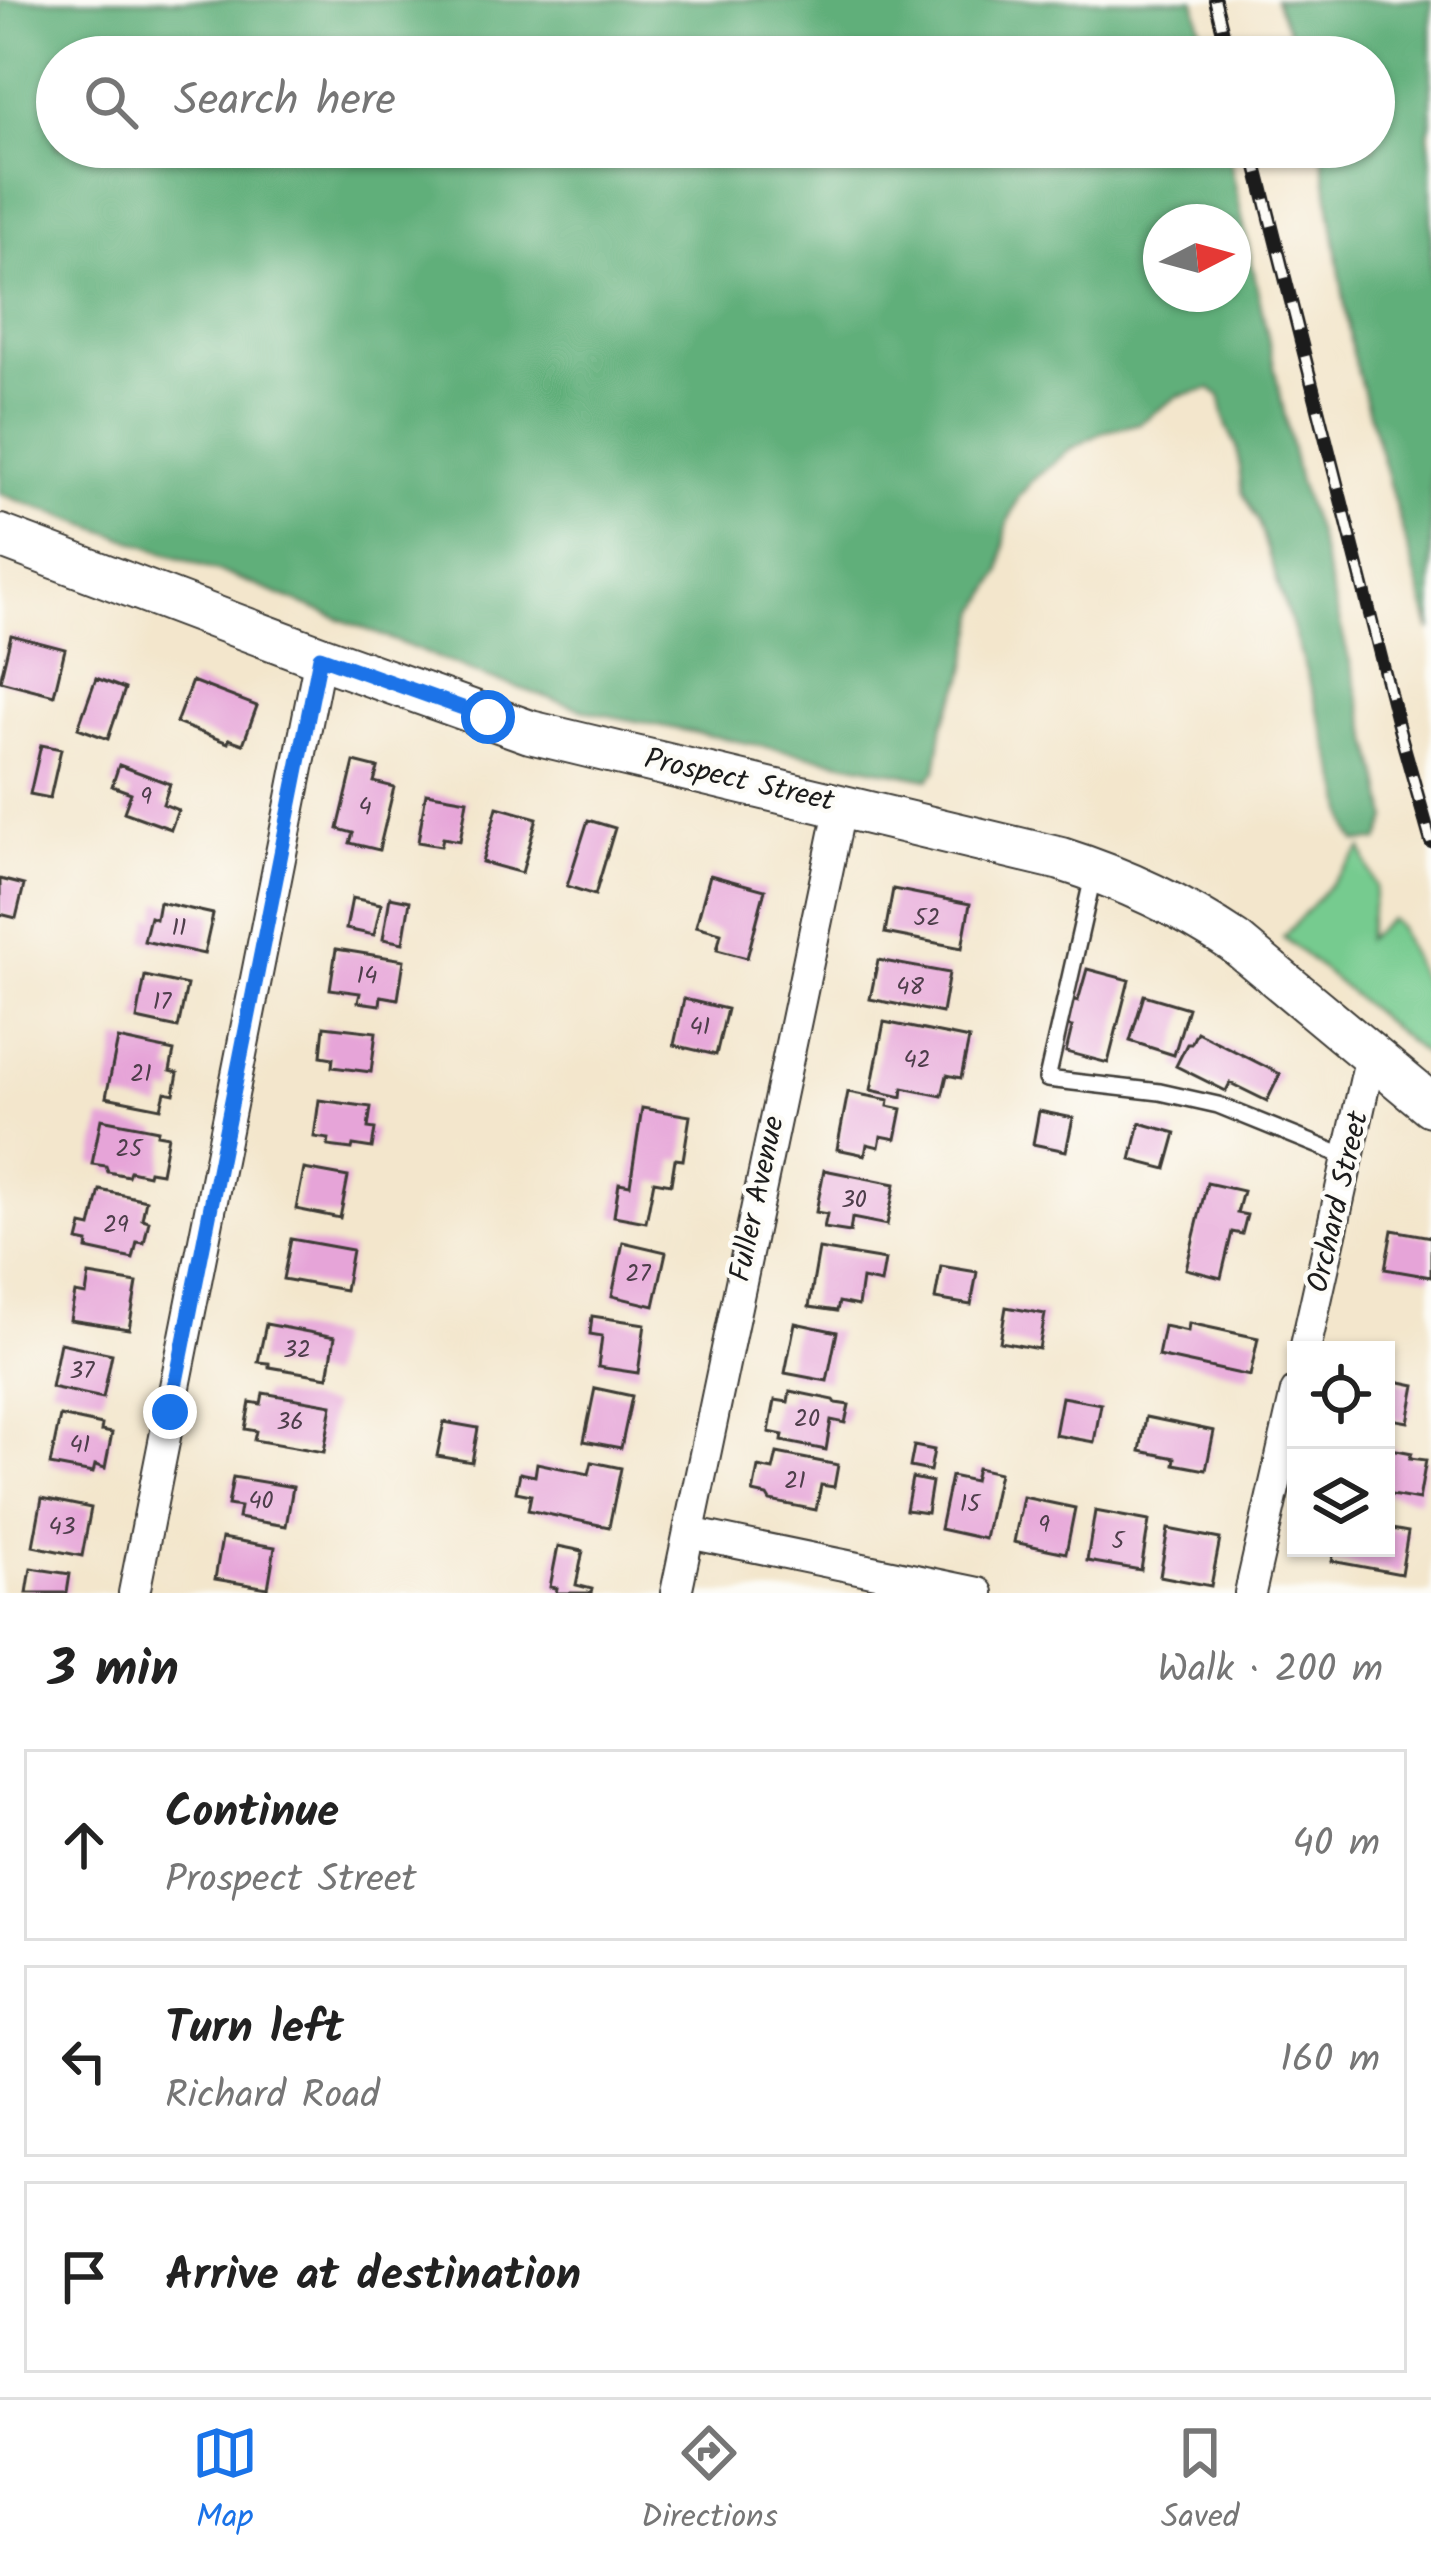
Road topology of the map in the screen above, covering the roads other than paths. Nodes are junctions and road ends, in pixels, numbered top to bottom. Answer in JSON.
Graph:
{"nodes":[{"id":1,"x":0,"y":536,"type":"edge"},
{"id":2,"x":320,"y":657,"type":"junction"},
{"id":3,"x":841,"y":805,"type":"junction"},
{"id":4,"x":1095,"y":869,"type":"junction"},
{"id":5,"x":1371,"y":1055,"type":"junction"},
{"id":6,"x":1431,"y":1105,"type":"edge"},
{"id":7,"x":1349,"y":1158,"type":"junction"},
{"id":8,"x":1308,"y":1341,"type":"edge"},
{"id":9,"x":1287,"y":1431,"type":"edge"},
{"id":10,"x":689,"y":1533,"type":"junction"},
{"id":11,"x":134,"y":1593,"type":"edge"},
{"id":12,"x":676,"y":1593,"type":"edge"},
{"id":13,"x":978,"y":1593,"type":"edge"},
{"id":14,"x":1250,"y":1593,"type":"edge"}],
"edges":[{"from":1,"to":2,"type":"main road","name":"Prospect Street"},
{"from":2,"to":3,"type":"main road","name":"Prospect Street"},
{"from":2,"to":11,"type":"street"},
{"from":3,"to":4,"type":"main road","name":"Prospect Street"},
{"from":3,"to":10,"type":"street","name":"Fuller Avenue"},
{"from":4,"to":5,"type":"main road","name":"Prospect Street"},
{"from":4,"to":7,"type":"lane"},
{"from":5,"to":6,"type":"main road","name":"Prospect Street"},
{"from":5,"to":7,"type":"street","name":"Orchard Street"},
{"from":7,"to":8,"type":"street","name":"Orchard Street"},
{"from":9,"to":14,"type":"street"},
{"from":10,"to":12,"type":"street","name":"Fuller Avenue"},
{"from":10,"to":13,"type":"street"}]}
